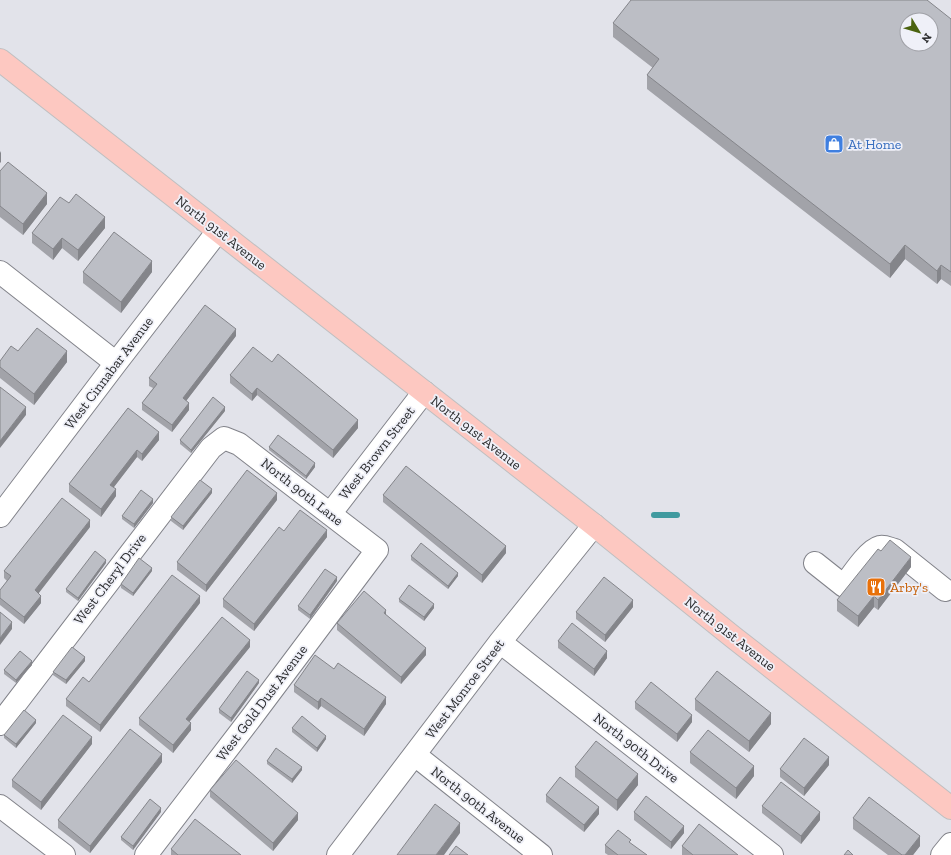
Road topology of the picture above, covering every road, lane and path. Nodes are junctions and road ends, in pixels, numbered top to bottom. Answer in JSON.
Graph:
{"nodes":[{"id":1,"x":0,"y":60,"type":"edge"},
{"id":2,"x":218,"y":231,"type":"junction"},
{"id":3,"x":0,"y":272,"type":"edge"},
{"id":4,"x":116,"y":363,"type":"junction"},
{"id":5,"x":424,"y":392,"type":"junction"},
{"id":6,"x":224,"y":438,"type":"joint"},
{"id":7,"x":330,"y":514,"type":"junction"},
{"id":8,"x":0,"y":516,"type":"edge"},
{"id":9,"x":594,"y":525,"type":"junction"},
{"id":10,"x":377,"y":550,"type":"joint"},
{"id":11,"x":816,"y":563,"type":"dead end"},
{"id":12,"x":945,"y":590,"type":"dead end"},
{"id":13,"x":500,"y":642,"type":"junction"},
{"id":14,"x":0,"y":724,"type":"edge"},
{"id":15,"x":415,"y":755,"type":"junction"},
{"id":16,"x":0,"y":806,"type":"edge"},
{"id":17,"x":951,"y":808,"type":"edge"},
{"id":18,"x":951,"y":844,"type":"edge"},
{"id":19,"x":64,"y":855,"type":"edge"},
{"id":20,"x":146,"y":855,"type":"edge"},
{"id":21,"x":338,"y":855,"type":"edge"},
{"id":22,"x":542,"y":855,"type":"edge"},
{"id":23,"x":772,"y":855,"type":"edge"},
{"id":24,"x":942,"y":855,"type":"edge"}],
"edges":[{"from":1,"to":2,"type":"main road","name":"North 91st Avenue"},
{"from":2,"to":4,"type":"street","name":"West Cinnabar Avenue"},
{"from":2,"to":5,"type":"main road","name":"North 91st Avenue"},
{"from":3,"to":4,"type":"street"},
{"from":4,"to":8,"type":"street","name":"West Cinnabar Avenue"},
{"from":5,"to":7,"type":"street","name":"West Brown Street"},
{"from":5,"to":9,"type":"main road","name":"North 91st Avenue"},
{"from":6,"to":7,"type":"street","name":"North 90th Lane"},
{"from":6,"to":14,"type":"street","name":"West Cheryl Drive"},
{"from":7,"to":10,"type":"street","name":"North 90th Lane"},
{"from":9,"to":13,"type":"street","name":"West Monroe Street"},
{"from":9,"to":17,"type":"main road","name":"North 91st Avenue"},
{"from":10,"to":20,"type":"street","name":"West Gold Dust Avenue"},
{"from":11,"to":12,"type":"street"},
{"from":13,"to":15,"type":"street","name":"West Monroe Street"},
{"from":13,"to":23,"type":"street","name":"North 90th Drive"},
{"from":15,"to":21,"type":"street","name":"West Monroe Street"},
{"from":15,"to":22,"type":"street","name":"North 90th Avenue"},
{"from":16,"to":19,"type":"street"},
{"from":18,"to":24,"type":"street"}]}
